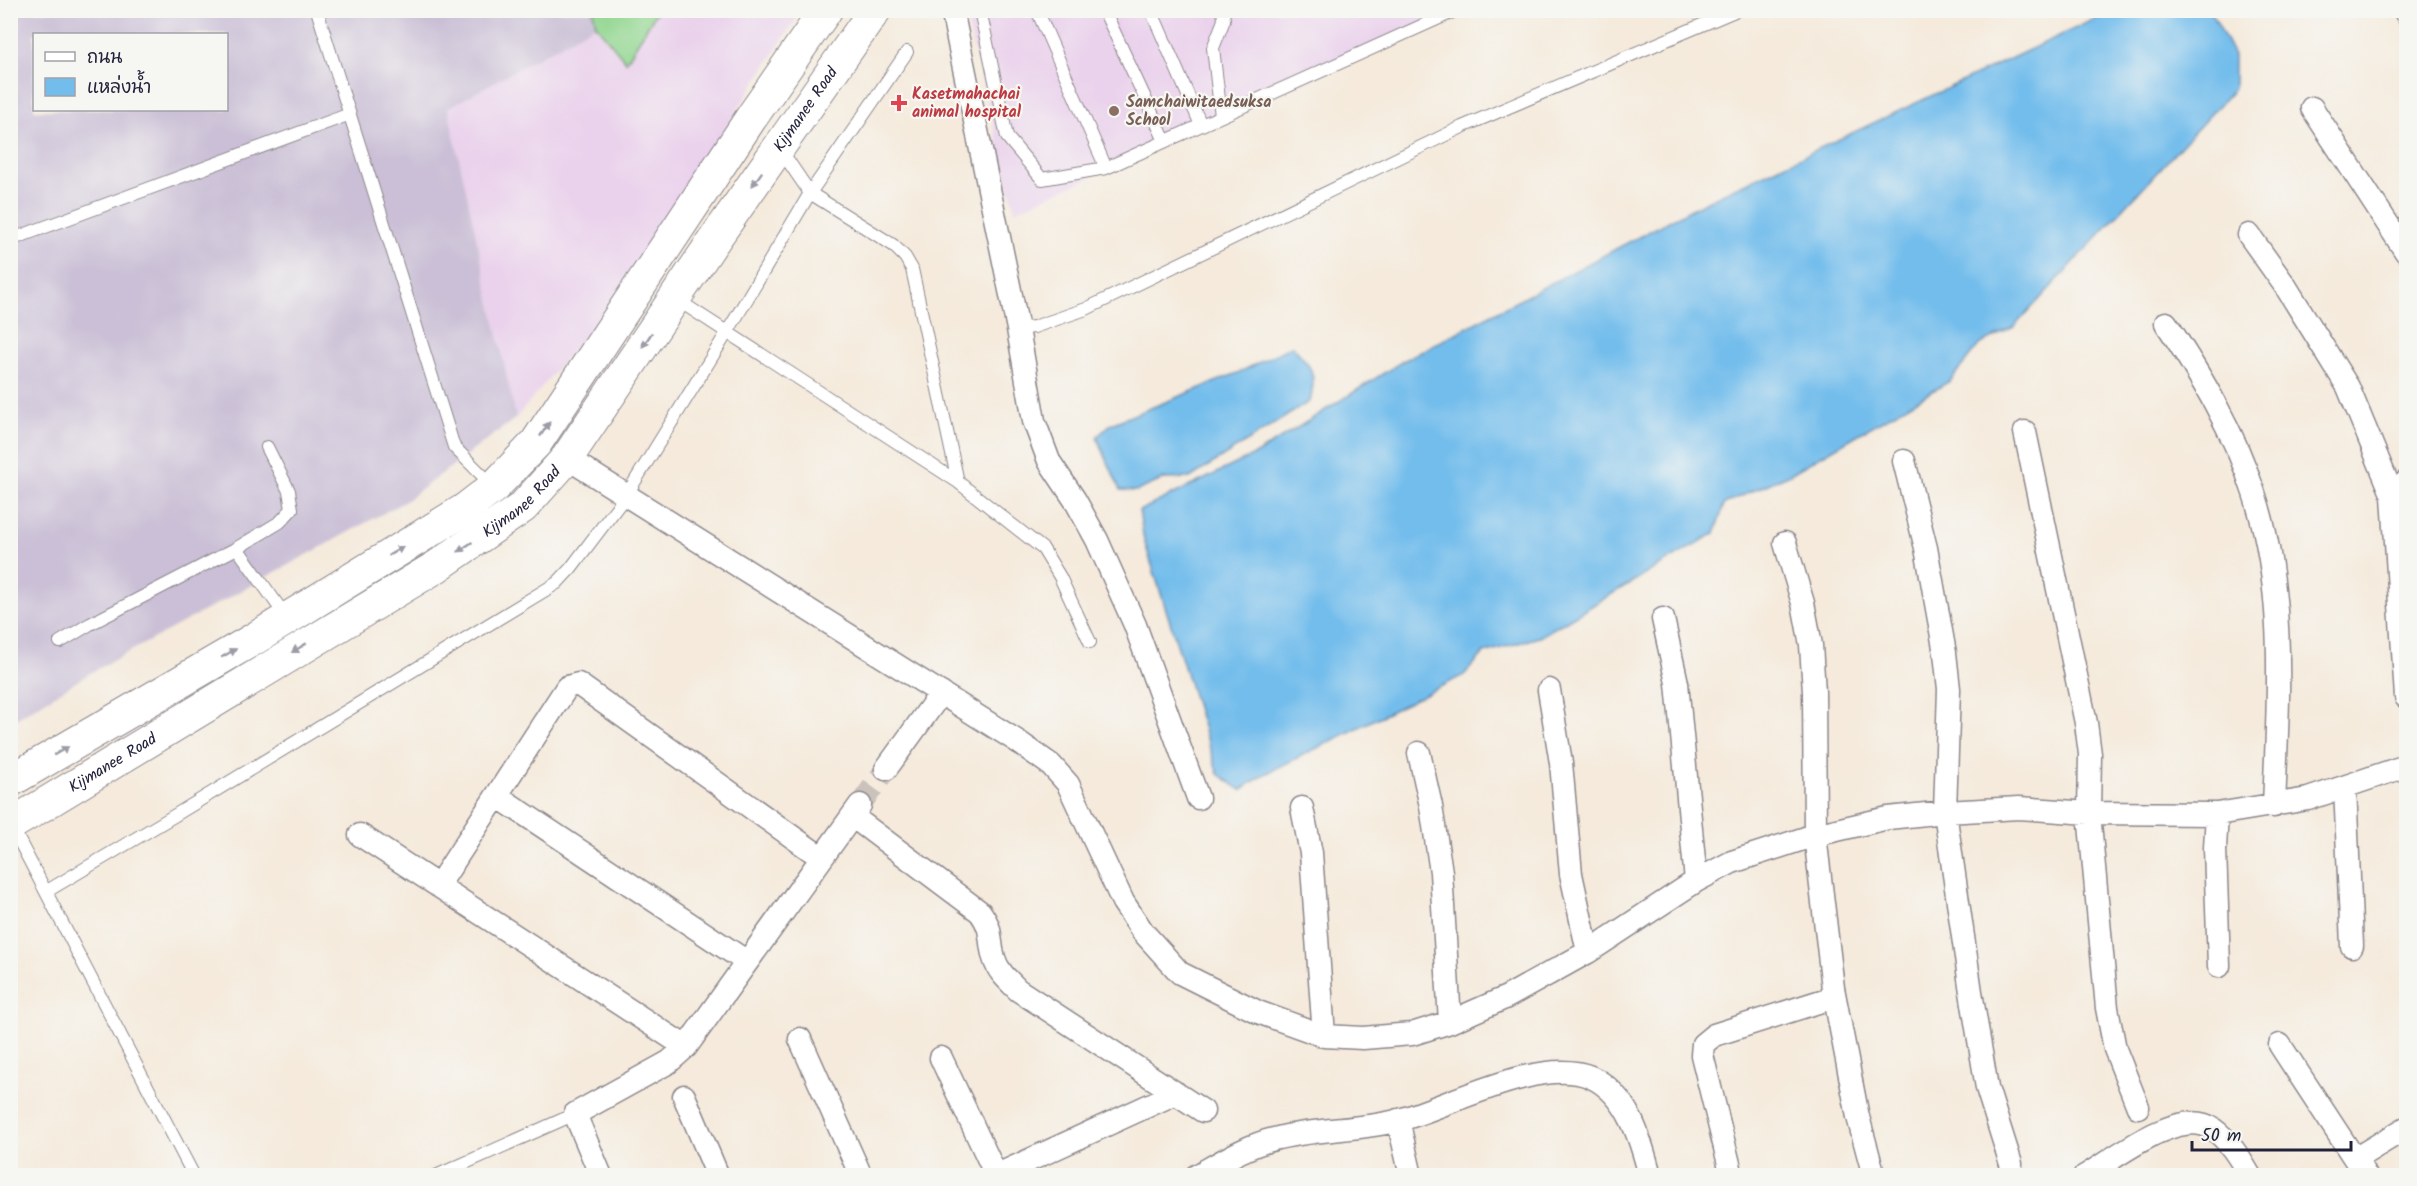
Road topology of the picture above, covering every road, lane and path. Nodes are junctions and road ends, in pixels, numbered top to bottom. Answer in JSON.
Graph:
{"nodes":[{"id":1,"x":317,"y":10,"type":"edge"},
{"id":2,"x":826,"y":10,"type":"edge"},
{"id":3,"x":875,"y":10,"type":"edge"},
{"id":4,"x":952,"y":10,"type":"edge"},
{"id":5,"x":980,"y":10,"type":"edge"},
{"id":6,"x":1037,"y":10,"type":"edge"},
{"id":7,"x":1104,"y":10,"type":"edge"},
{"id":8,"x":1150,"y":10,"type":"edge"},
{"id":9,"x":1223,"y":10,"type":"edge"},
{"id":10,"x":1457,"y":10,"type":"edge"},
{"id":11,"x":1737,"y":10,"type":"edge"},
{"id":12,"x":907,"y":52,"type":"dead end"},
{"id":13,"x":2312,"y":108,"type":"dead end"},
{"id":14,"x":351,"y":114,"type":"junction"},
{"id":15,"x":1221,"y":116,"type":"junction"},
{"id":16,"x":1201,"y":125,"type":"junction"},
{"id":17,"x":1165,"y":141,"type":"junction"},
{"id":18,"x":779,"y":148,"type":"junction"},
{"id":19,"x":1106,"y":168,"type":"junction"},
{"id":20,"x":810,"y":193,"type":"junction"},
{"id":21,"x":2249,"y":235,"type":"dead end"},
{"id":22,"x":10,"y":240,"type":"edge"},
{"id":23,"x":2406,"y":252,"type":"edge"},
{"id":24,"x":675,"y":298,"type":"junction"},
{"id":25,"x":2166,"y":323,"type":"dead end"},
{"id":26,"x":1018,"y":329,"type":"junction"},
{"id":27,"x":728,"y":331,"type":"junction"},
{"id":28,"x":2025,"y":432,"type":"dead end"},
{"id":29,"x":267,"y":447,"type":"dead end"},
{"id":30,"x":567,"y":458,"type":"junction"},
{"id":31,"x":1904,"y":461,"type":"dead end"},
{"id":32,"x":957,"y":482,"type":"junction"},
{"id":33,"x":494,"y":487,"type":"junction"},
{"id":34,"x":2400,"y":489,"type":"edge"},
{"id":35,"x":627,"y":494,"type":"junction"},
{"id":36,"x":1785,"y":543,"type":"dead end"},
{"id":37,"x":237,"y":548,"type":"junction"},
{"id":38,"x":287,"y":618,"type":"junction"},
{"id":39,"x":1663,"y":619,"type":"dead end"},
{"id":40,"x":60,"y":642,"type":"dead end"},
{"id":41,"x":1090,"y":642,"type":"dead end"},
{"id":42,"x":1549,"y":690,"type":"dead end"},
{"id":43,"x":941,"y":693,"type":"junction"},
{"id":44,"x":2406,"y":697,"type":"edge"},
{"id":45,"x":1419,"y":753,"type":"dead end"},
{"id":46,"x":2406,"y":766,"type":"edge"},
{"id":47,"x":886,"y":769,"type":"tunnel mouth"},
{"id":48,"x":12,"y":777,"type":"edge"},
{"id":49,"x":2345,"y":787,"type":"junction"},
{"id":50,"x":497,"y":796,"type":"junction"},
{"id":51,"x":1198,"y":798,"type":"dead end"},
{"id":52,"x":2274,"y":806,"type":"junction"},
{"id":53,"x":1302,"y":808,"type":"dead end"},
{"id":54,"x":1945,"y":812,"type":"junction"},
{"id":55,"x":2090,"y":813,"type":"junction"},
{"id":56,"x":2217,"y":814,"type":"junction"},
{"id":57,"x":11,"y":824,"type":"edge"},
{"id":58,"x":360,"y":835,"type":"dead end"},
{"id":59,"x":1815,"y":835,"type":"junction"},
{"id":60,"x":822,"y":858,"type":"junction"},
{"id":61,"x":1696,"y":881,"type":"junction"},
{"id":62,"x":438,"y":886,"type":"junction"},
{"id":63,"x":47,"y":891,"type":"junction"},
{"id":64,"x":2352,"y":946,"type":"dead end"},
{"id":65,"x":1588,"y":952,"type":"junction"},
{"id":66,"x":747,"y":962,"type":"junction"},
{"id":67,"x":2219,"y":966,"type":"dead end"},
{"id":68,"x":1834,"y":997,"type":"junction"},
{"id":69,"x":1450,"y":1022,"type":"junction"},
{"id":70,"x":1324,"y":1036,"type":"junction"},
{"id":71,"x":800,"y":1039,"type":"dead end"},
{"id":72,"x":2280,"y":1045,"type":"dead end"},
{"id":73,"x":686,"y":1047,"type":"junction"},
{"id":74,"x":941,"y":1058,"type":"dead end"},
{"id":75,"x":1176,"y":1093,"type":"junction"},
{"id":76,"x":684,"y":1096,"type":"dead end"},
{"id":77,"x":2138,"y":1107,"type":"dead end"},
{"id":78,"x":1203,"y":1111,"type":"dead end"},
{"id":79,"x":575,"y":1114,"type":"junction"},
{"id":80,"x":1398,"y":1120,"type":"junction"},
{"id":81,"x":2406,"y":1128,"type":"edge"},
{"id":82,"x":2011,"y":1164,"type":"dead end"},
{"id":83,"x":2361,"y":1167,"type":"edge"},
{"id":84,"x":995,"y":1175,"type":"edge"},
{"id":85,"x":194,"y":1176,"type":"edge"},
{"id":86,"x":436,"y":1176,"type":"edge"},
{"id":87,"x":601,"y":1176,"type":"edge"},
{"id":88,"x":718,"y":1176,"type":"edge"},
{"id":89,"x":861,"y":1176,"type":"edge"},
{"id":90,"x":1196,"y":1176,"type":"edge"},
{"id":91,"x":1411,"y":1176,"type":"edge"},
{"id":92,"x":1650,"y":1176,"type":"edge"},
{"id":93,"x":1732,"y":1176,"type":"edge"},
{"id":94,"x":1874,"y":1176,"type":"edge"},
{"id":95,"x":2085,"y":1176,"type":"edge"},
{"id":96,"x":2250,"y":1176,"type":"edge"}],
"edges":[{"from":1,"to":14,"type":"lane"},
{"from":33,"to":2,"type":"main road","name":"Kijmanee Road","one_way":true},
{"from":3,"to":18,"type":"main road","name":"Kijmanee Road"},
{"from":4,"to":26,"type":"street"},
{"from":5,"to":19,"type":"lane"},
{"from":6,"to":19,"type":"lane"},
{"from":7,"to":17,"type":"lane"},
{"from":8,"to":16,"type":"lane"},
{"from":9,"to":15,"type":"lane"},
{"from":10,"to":15,"type":"lane"},
{"from":11,"to":26,"type":"lane"},
{"from":12,"to":20,"type":"lane"},
{"from":13,"to":23,"type":"street"},
{"from":14,"to":22,"type":"lane"},
{"from":14,"to":33,"type":"lane"},
{"from":15,"to":16,"type":"lane"},
{"from":16,"to":17,"type":"lane"},
{"from":17,"to":19,"type":"lane"},
{"from":18,"to":20,"type":"lane"},
{"from":18,"to":24,"type":"main road","name":"Kijmanee Road","one_way":true},
{"from":20,"to":27,"type":"lane"},
{"from":20,"to":32,"type":"lane"},
{"from":21,"to":34,"type":"street"},
{"from":24,"to":27,"type":"lane"},
{"from":24,"to":30,"type":"main road","name":"Kijmanee Road","one_way":true},
{"from":25,"to":52,"type":"street"},
{"from":26,"to":51,"type":"street"},
{"from":27,"to":32,"type":"lane"},
{"from":27,"to":35,"type":"lane"},
{"from":28,"to":55,"type":"street"},
{"from":29,"to":37,"type":"lane"},
{"from":30,"to":35,"type":"street"},
{"from":30,"to":57,"type":"main road","name":"Kijmanee Road","one_way":true},
{"from":31,"to":54,"type":"street"},
{"from":32,"to":41,"type":"lane"},
{"from":38,"to":33,"type":"main road","name":"Kijmanee Road","one_way":true},
{"from":34,"to":44,"type":"street"},
{"from":35,"to":43,"type":"street"},
{"from":35,"to":63,"type":"lane"},
{"from":36,"to":59,"type":"street"},
{"from":37,"to":38,"type":"lane"},
{"from":37,"to":40,"type":"lane"},
{"from":48,"to":38,"type":"main road","name":"Kijmanee Road","one_way":true},
{"from":39,"to":61,"type":"street"},
{"from":42,"to":65,"type":"street"},
{"from":43,"to":47,"type":"street"},
{"from":43,"to":70,"type":"street"},
{"from":45,"to":69,"type":"street"},
{"from":46,"to":49,"type":"street"},
{"from":49,"to":52,"type":"street"},
{"from":49,"to":64,"type":"street"},
{"from":50,"to":60,"type":"street"},
{"from":50,"to":62,"type":"street"},
{"from":50,"to":66,"type":"street"},
{"from":52,"to":56,"type":"street"},
{"from":53,"to":70,"type":"street"},
{"from":54,"to":55,"type":"street"},
{"from":54,"to":59,"type":"street"},
{"from":54,"to":82,"type":"street"},
{"from":55,"to":56,"type":"street"},
{"from":55,"to":77,"type":"street"},
{"from":56,"to":67,"type":"street"},
{"from":57,"to":63,"type":"lane"},
{"from":58,"to":62,"type":"street"},
{"from":59,"to":61,"type":"street"},
{"from":59,"to":68,"type":"street"},
{"from":60,"to":66,"type":"street"},
{"from":60,"to":75,"type":"street"},
{"from":61,"to":65,"type":"street"},
{"from":62,"to":73,"type":"street"},
{"from":63,"to":85,"type":"lane"},
{"from":65,"to":69,"type":"street"},
{"from":66,"to":73,"type":"street"},
{"from":68,"to":93,"type":"street"},
{"from":68,"to":94,"type":"street"},
{"from":69,"to":70,"type":"street"},
{"from":71,"to":89,"type":"street"},
{"from":72,"to":83,"type":"street"},
{"from":73,"to":79,"type":"street"},
{"from":74,"to":84,"type":"street"},
{"from":75,"to":78,"type":"street"},
{"from":75,"to":84,"type":"street"},
{"from":76,"to":88,"type":"street"},
{"from":79,"to":86,"type":"lane"},
{"from":79,"to":87,"type":"street"},
{"from":80,"to":90,"type":"street"},
{"from":80,"to":91,"type":"street"},
{"from":80,"to":92,"type":"street"},
{"from":81,"to":83,"type":"street"},
{"from":95,"to":96,"type":"street"}]}
